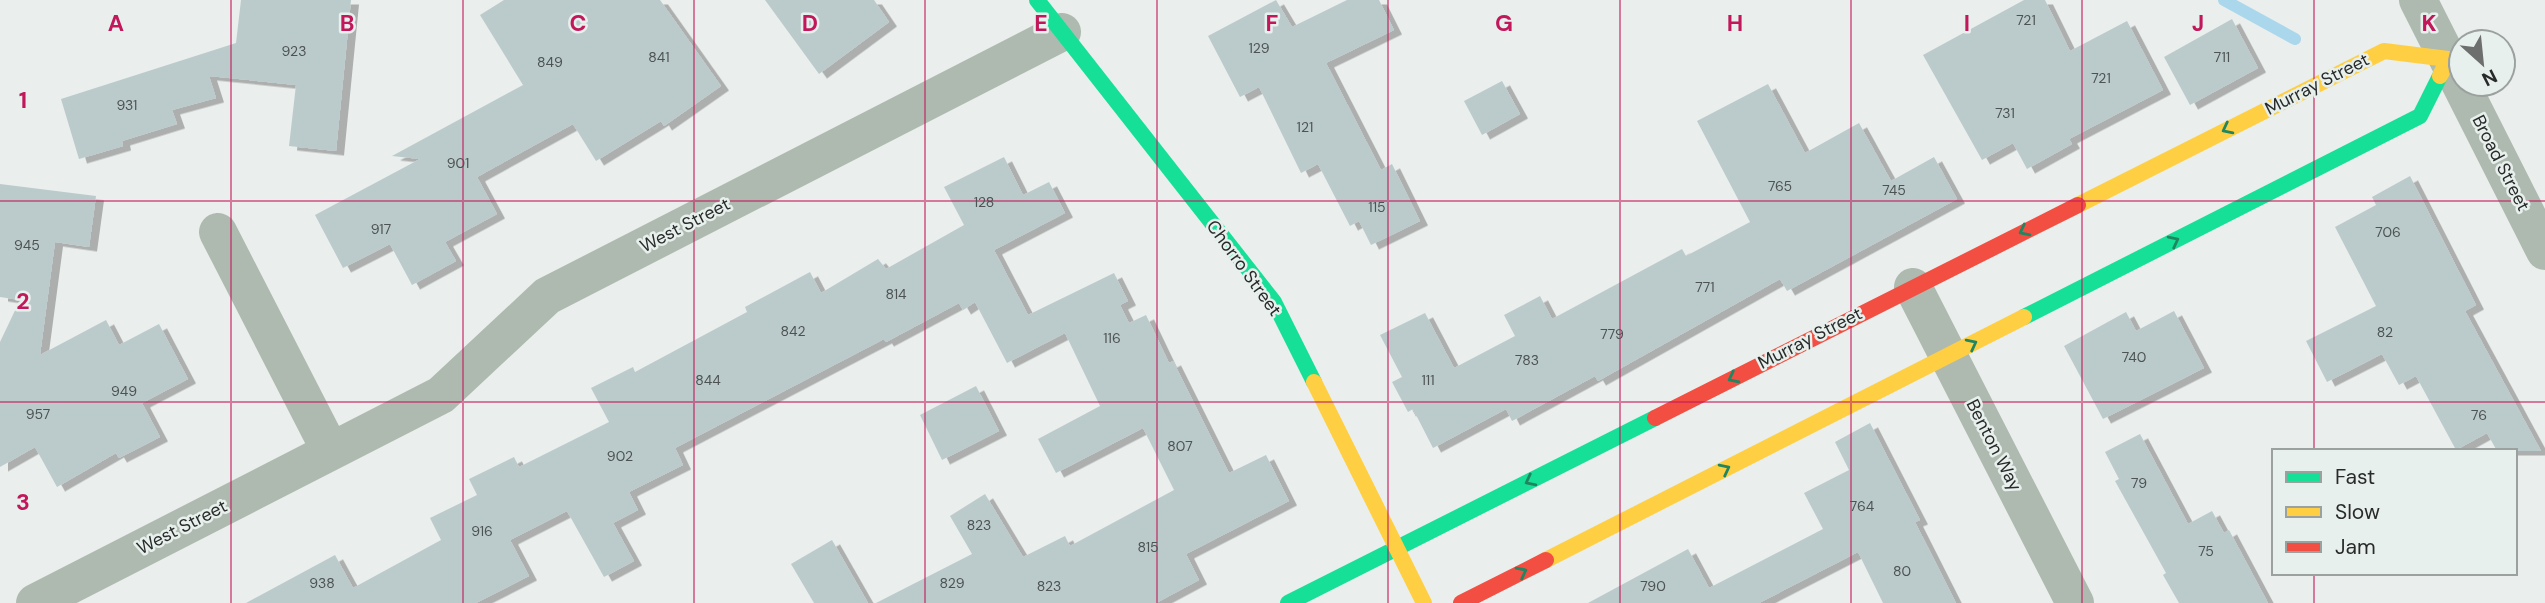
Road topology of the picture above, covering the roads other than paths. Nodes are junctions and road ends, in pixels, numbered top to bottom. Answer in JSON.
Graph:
{"nodes":[{"id":1,"x":1037,"y":0,"type":"edge"},
{"id":2,"x":2418,"y":0,"type":"edge"},
{"id":3,"x":1062,"y":32,"type":"junction"},
{"id":4,"x":2447,"y":57,"type":"edge"},
{"id":5,"x":2447,"y":59,"type":"edge"},
{"id":6,"x":2447,"y":61,"type":"edge"},
{"id":7,"x":2468,"y":98,"type":"edge"},
{"id":8,"x":218,"y":232,"type":"dead end"},
{"id":9,"x":2545,"y":251,"type":"edge"},
{"id":10,"x":1913,"y":286,"type":"junction"},
{"id":11,"x":1949,"y":356,"type":"junction"},
{"id":12,"x":330,"y":450,"type":"junction"},
{"id":13,"x":1396,"y":548,"type":"junction"},
{"id":14,"x":35,"y":603,"type":"edge"},
{"id":15,"x":1288,"y":603,"type":"edge"},
{"id":16,"x":1424,"y":603,"type":"edge"},
{"id":17,"x":1461,"y":603,"type":"edge"},
{"id":18,"x":2075,"y":603,"type":"edge"}],
"edges":[{"from":1,"to":3,"type":"street","name":"Chorro Street"},
{"from":2,"to":4,"type":"street","name":"Broad Street"},
{"from":3,"to":12,"type":"street","name":"West Street"},
{"from":3,"to":13,"type":"street","name":"Chorro Street"},
{"from":5,"to":10,"type":"street","name":"Murray Street","one_way":true},
{"from":11,"to":6,"type":"street","one_way":true},
{"from":7,"to":9,"type":"street","name":"Broad Street"},
{"from":8,"to":12,"type":"street"},
{"from":10,"to":11,"type":"street","name":"Benton Way"},
{"from":10,"to":13,"type":"street","name":"Murray Street","one_way":true},
{"from":17,"to":11,"type":"street","one_way":true},
{"from":11,"to":18,"type":"street","name":"Benton Way"},
{"from":12,"to":14,"type":"street","name":"West Street"},
{"from":13,"to":15,"type":"street","name":"Murray Street"},
{"from":13,"to":16,"type":"street","name":"Chorro Street"}]}
